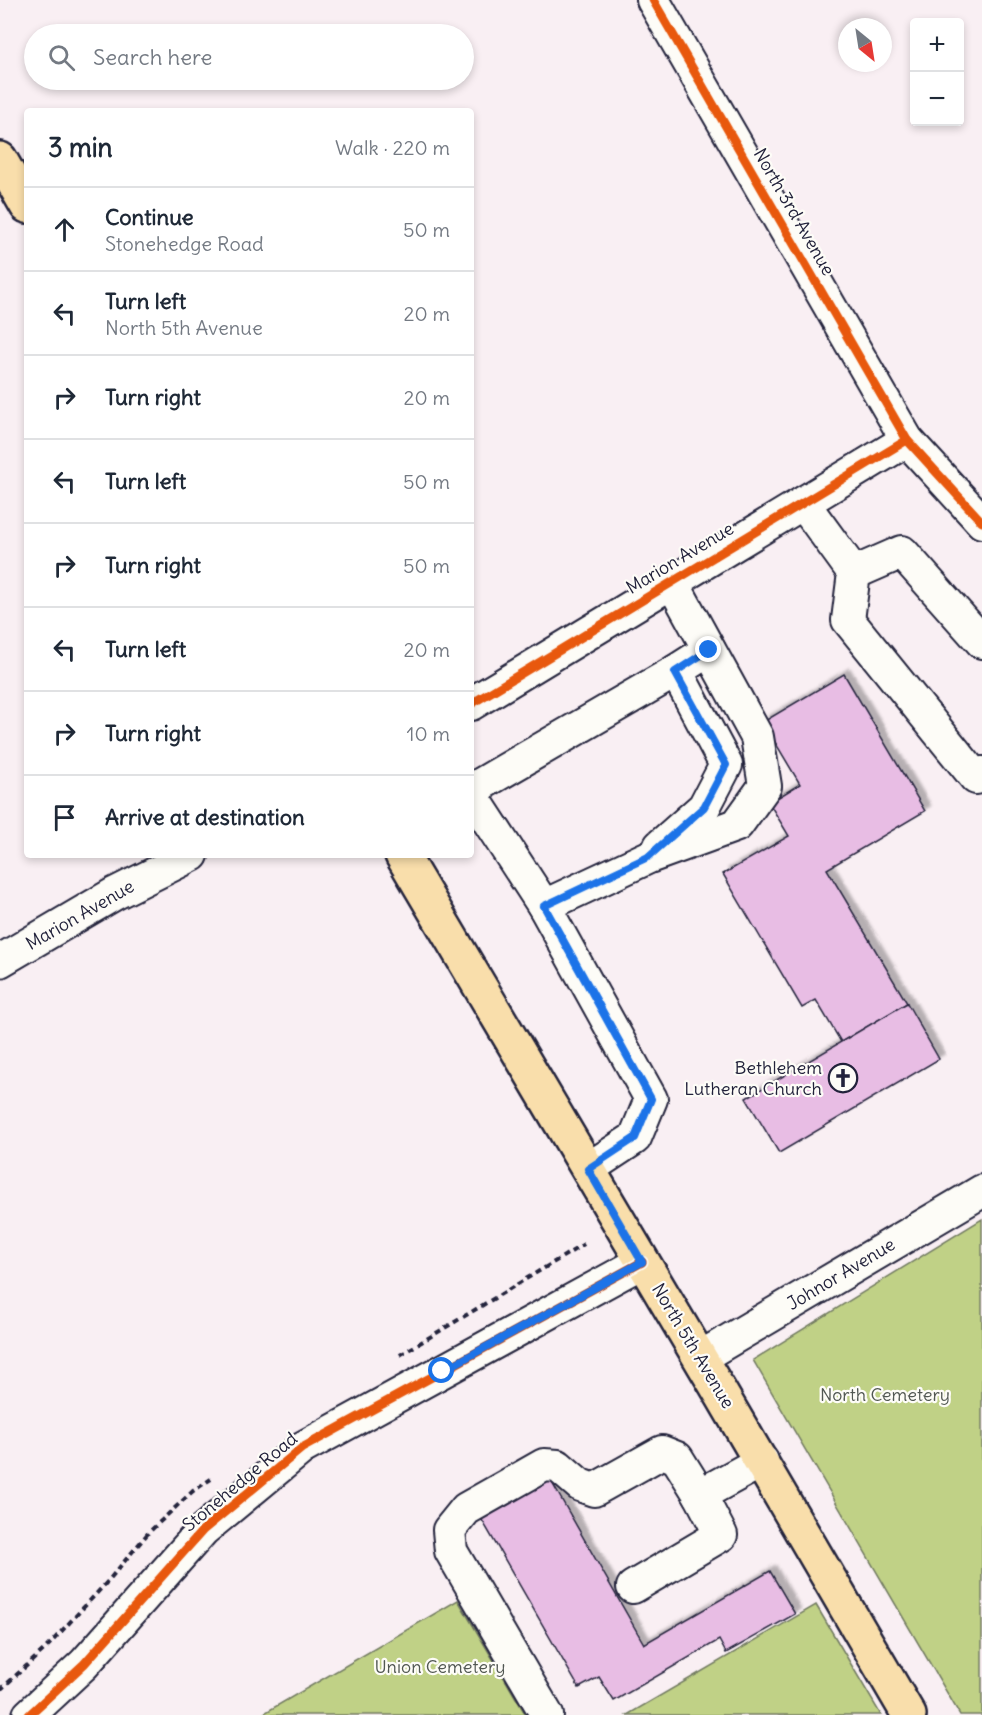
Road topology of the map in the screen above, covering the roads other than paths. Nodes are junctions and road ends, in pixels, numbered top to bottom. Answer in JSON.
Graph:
{"nodes":[{"id":1,"x":653,"y":0,"type":"edge"},
{"id":2,"x":0,"y":159,"type":"edge"},
{"id":3,"x":24,"y":201,"type":"edge"},
{"id":4,"x":907,"y":440,"type":"junction"},
{"id":5,"x":803,"y":503,"type":"junction"},
{"id":6,"x":982,"y":522,"type":"edge"},
{"id":7,"x":854,"y":573,"type":"junction"},
{"id":8,"x":672,"y":582,"type":"junction"},
{"id":9,"x":982,"y":642,"type":"edge"},
{"id":10,"x":709,"y":650,"type":"junction"},
{"id":11,"x":675,"y":672,"type":"junction"},
{"id":12,"x":474,"y":703,"type":"edge"},
{"id":13,"x":982,"y":773,"type":"edge"},
{"id":14,"x":474,"y":790,"type":"edge"},
{"id":15,"x":474,"y":797,"type":"edge"},
{"id":16,"x":648,"y":857,"type":"junction"},
{"id":17,"x":186,"y":858,"type":"edge"},
{"id":18,"x":404,"y":858,"type":"edge"},
{"id":19,"x":544,"y":906,"type":"junction"},
{"id":20,"x":0,"y":961,"type":"edge"},
{"id":21,"x":588,"y":1169,"type":"junction"},
{"id":22,"x":982,"y":1191,"type":"edge"},
{"id":23,"x":642,"y":1262,"type":"junction"},
{"id":24,"x":701,"y":1357,"type":"junction"},
{"id":25,"x":762,"y":1461,"type":"junction"},
{"id":26,"x":700,"y":1495,"type":"junction"},
{"id":27,"x":633,"y":1587,"type":"dead end"},
{"id":28,"x":28,"y":1715,"type":"edge"},
{"id":29,"x":547,"y":1715,"type":"edge"},
{"id":30,"x":909,"y":1715,"type":"edge"}],
"edges":[{"from":1,"to":4,"type":"street","name":"North 3rd Avenue"},
{"from":2,"to":3,"type":"main road"},
{"from":4,"to":5,"type":"street","name":"Marion Avenue"},
{"from":4,"to":6,"type":"street"},
{"from":5,"to":7,"type":"street"},
{"from":5,"to":8,"type":"street","name":"Marion Avenue"},
{"from":7,"to":9,"type":"street"},
{"from":7,"to":13,"type":"street"},
{"from":8,"to":10,"type":"street"},
{"from":8,"to":12,"type":"street","name":"Marion Avenue"},
{"from":10,"to":11,"type":"street"},
{"from":10,"to":16,"type":"street"},
{"from":11,"to":14,"type":"street"},
{"from":11,"to":16,"type":"street"},
{"from":15,"to":19,"type":"street"},
{"from":16,"to":19,"type":"street"},
{"from":17,"to":20,"type":"street","name":"Marion Avenue"},
{"from":18,"to":21,"type":"main road","name":"North 5th Avenue"},
{"from":19,"to":21,"type":"street"},
{"from":21,"to":23,"type":"main road","name":"North 5th Avenue"},
{"from":22,"to":24,"type":"street","name":"Johnor Avenue"},
{"from":23,"to":24,"type":"main road","name":"North 5th Avenue"},
{"from":23,"to":28,"type":"street","name":"Stonehedge Road"},
{"from":24,"to":25,"type":"main road","name":"North 5th Avenue"},
{"from":25,"to":26,"type":"street"},
{"from":25,"to":30,"type":"main road","name":"North 5th Avenue"},
{"from":26,"to":27,"type":"street"},
{"from":26,"to":29,"type":"street"}]}
